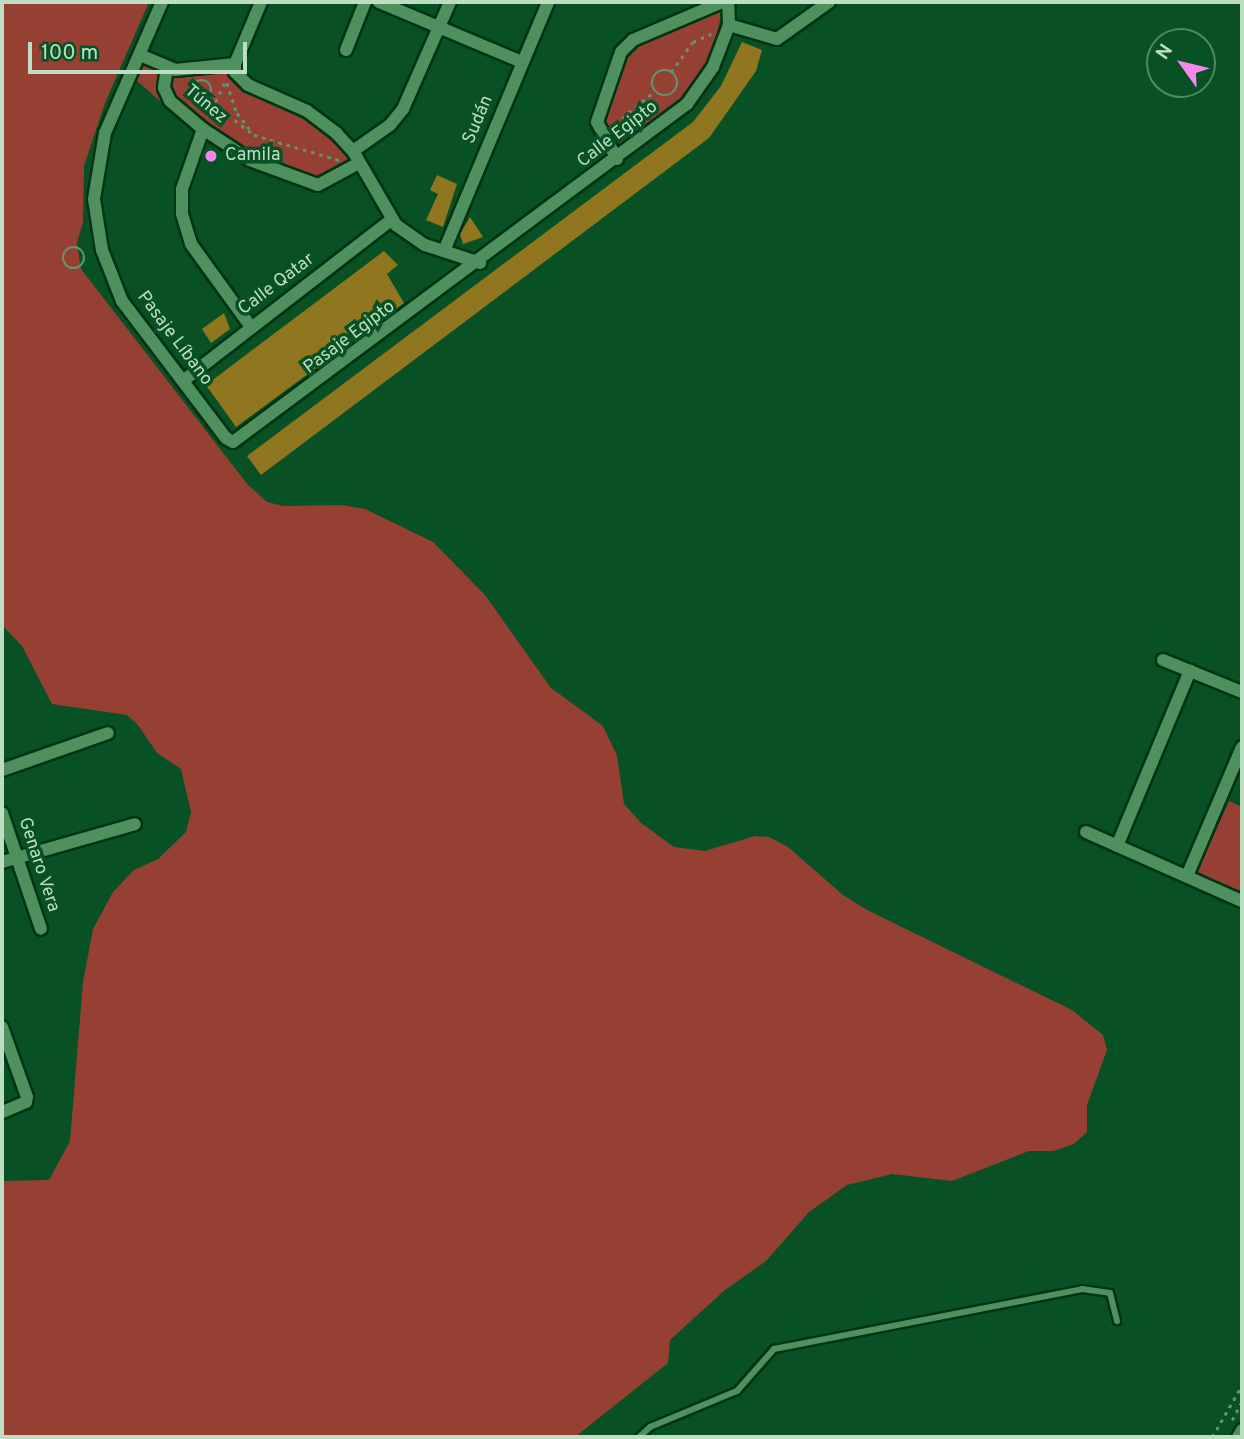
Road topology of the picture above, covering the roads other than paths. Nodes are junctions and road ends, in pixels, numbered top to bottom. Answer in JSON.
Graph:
{"nodes":[{"id":1,"x":162,"y":2,"type":"edge"},
{"id":2,"x":261,"y":2,"type":"edge"},
{"id":3,"x":365,"y":2,"type":"edge"},
{"id":4,"x":379,"y":2,"type":"edge"},
{"id":5,"x":450,"y":2,"type":"edge"},
{"id":6,"x":548,"y":2,"type":"edge"},
{"id":7,"x":722,"y":2,"type":"edge"},
{"id":8,"x":728,"y":2,"type":"edge"},
{"id":9,"x":829,"y":2,"type":"edge"},
{"id":10,"x":729,"y":25,"type":"junction"},
{"id":11,"x":439,"y":26,"type":"junction"},
{"id":12,"x":346,"y":50,"type":"dead end"},
{"id":13,"x":140,"y":55,"type":"junction"},
{"id":14,"x":522,"y":62,"type":"junction"},
{"id":15,"x":167,"y":68,"type":"junction"},
{"id":16,"x":232,"y":72,"type":"junction"},
{"id":17,"x":202,"y":129,"type":"junction"},
{"id":18,"x":356,"y":157,"type":"junction"},
{"id":19,"x":617,"y":159,"type":"junction"},
{"id":20,"x":392,"y":219,"type":"junction"},
{"id":21,"x":444,"y":251,"type":"junction"},
{"id":22,"x":480,"y":263,"type":"junction"},
{"id":23,"x":251,"y":327,"type":"junction"},
{"id":24,"x":184,"y":380,"type":"junction"},
{"id":25,"x":241,"y":440,"type":"joint"},
{"id":26,"x":1163,"y":660,"type":"dead end"},
{"id":27,"x":1190,"y":670,"type":"junction"},
{"id":28,"x":1242,"y":692,"type":"edge"},
{"id":29,"x":108,"y":733,"type":"dead end"},
{"id":30,"x":1242,"y":747,"type":"edge"},
{"id":31,"x":2,"y":770,"type":"edge"},
{"id":32,"x":2,"y":813,"type":"edge"},
{"id":33,"x":135,"y":824,"type":"dead end"},
{"id":34,"x":1086,"y":832,"type":"dead end"},
{"id":35,"x":1117,"y":846,"type":"junction"},
{"id":36,"x":17,"y":857,"type":"junction"},
{"id":37,"x":2,"y":862,"type":"edge"},
{"id":38,"x":1187,"y":877,"type":"junction"},
{"id":39,"x":1242,"y":901,"type":"edge"},
{"id":40,"x":41,"y":929,"type":"dead end"},
{"id":41,"x":2,"y":1027,"type":"edge"},
{"id":42,"x":2,"y":1112,"type":"edge"},
{"id":43,"x":1117,"y":1321,"type":"dead end"},
{"id":44,"x":1242,"y":1430,"type":"edge"},
{"id":45,"x":639,"y":1437,"type":"edge"},
{"id":46,"x":1238,"y":1437,"type":"edge"}],
"edges":[{"from":1,"to":13,"type":"street","name":"Pasaje Líbano"},
{"from":2,"to":16,"type":"street"},
{"from":3,"to":12,"type":"street"},
{"from":4,"to":11,"type":"street"},
{"from":5,"to":11,"type":"street","name":"Túnez"},
{"from":6,"to":14,"type":"street","name":"Sudán"},
{"from":7,"to":19,"type":"street"},
{"from":8,"to":10,"type":"street","name":"Calle Egipto"},
{"from":9,"to":10,"type":"street"},
{"from":10,"to":19,"type":"street","name":"Calle Egipto"},
{"from":11,"to":14,"type":"street"},
{"from":11,"to":18,"type":"street","name":"Túnez"},
{"from":13,"to":15,"type":"street","name":"Túnez"},
{"from":13,"to":24,"type":"street","name":"Pasaje Líbano"},
{"from":14,"to":21,"type":"street","name":"Sudán"},
{"from":15,"to":16,"type":"street","name":"Túnez"},
{"from":15,"to":17,"type":"street","name":"Túnez"},
{"from":16,"to":18,"type":"street"},
{"from":17,"to":18,"type":"street","name":"Túnez"},
{"from":17,"to":23,"type":"street"},
{"from":18,"to":20,"type":"street"},
{"from":19,"to":22,"type":"street","name":"Calle Egipto"},
{"from":20,"to":21,"type":"street"},
{"from":20,"to":23,"type":"street","name":"Calle Qatar"},
{"from":21,"to":22,"type":"street"},
{"from":22,"to":25,"type":"street","name":"Pasaje Egipto"},
{"from":23,"to":24,"type":"street","name":"Calle Qatar"},
{"from":24,"to":25,"type":"street","name":"Pasaje Líbano"},
{"from":26,"to":27,"type":"street"},
{"from":27,"to":28,"type":"street"},
{"from":27,"to":35,"type":"street"},
{"from":29,"to":31,"type":"street"},
{"from":30,"to":38,"type":"street"},
{"from":32,"to":36,"type":"street","name":"Genaro Vera"},
{"from":33,"to":36,"type":"street"},
{"from":34,"to":35,"type":"street"},
{"from":35,"to":38,"type":"street"},
{"from":36,"to":37,"type":"street"},
{"from":36,"to":40,"type":"street","name":"Genaro Vera"},
{"from":38,"to":39,"type":"street"},
{"from":41,"to":42,"type":"street"},
{"from":43,"to":45,"type":"lane"},
{"from":44,"to":46,"type":"street"}]}
